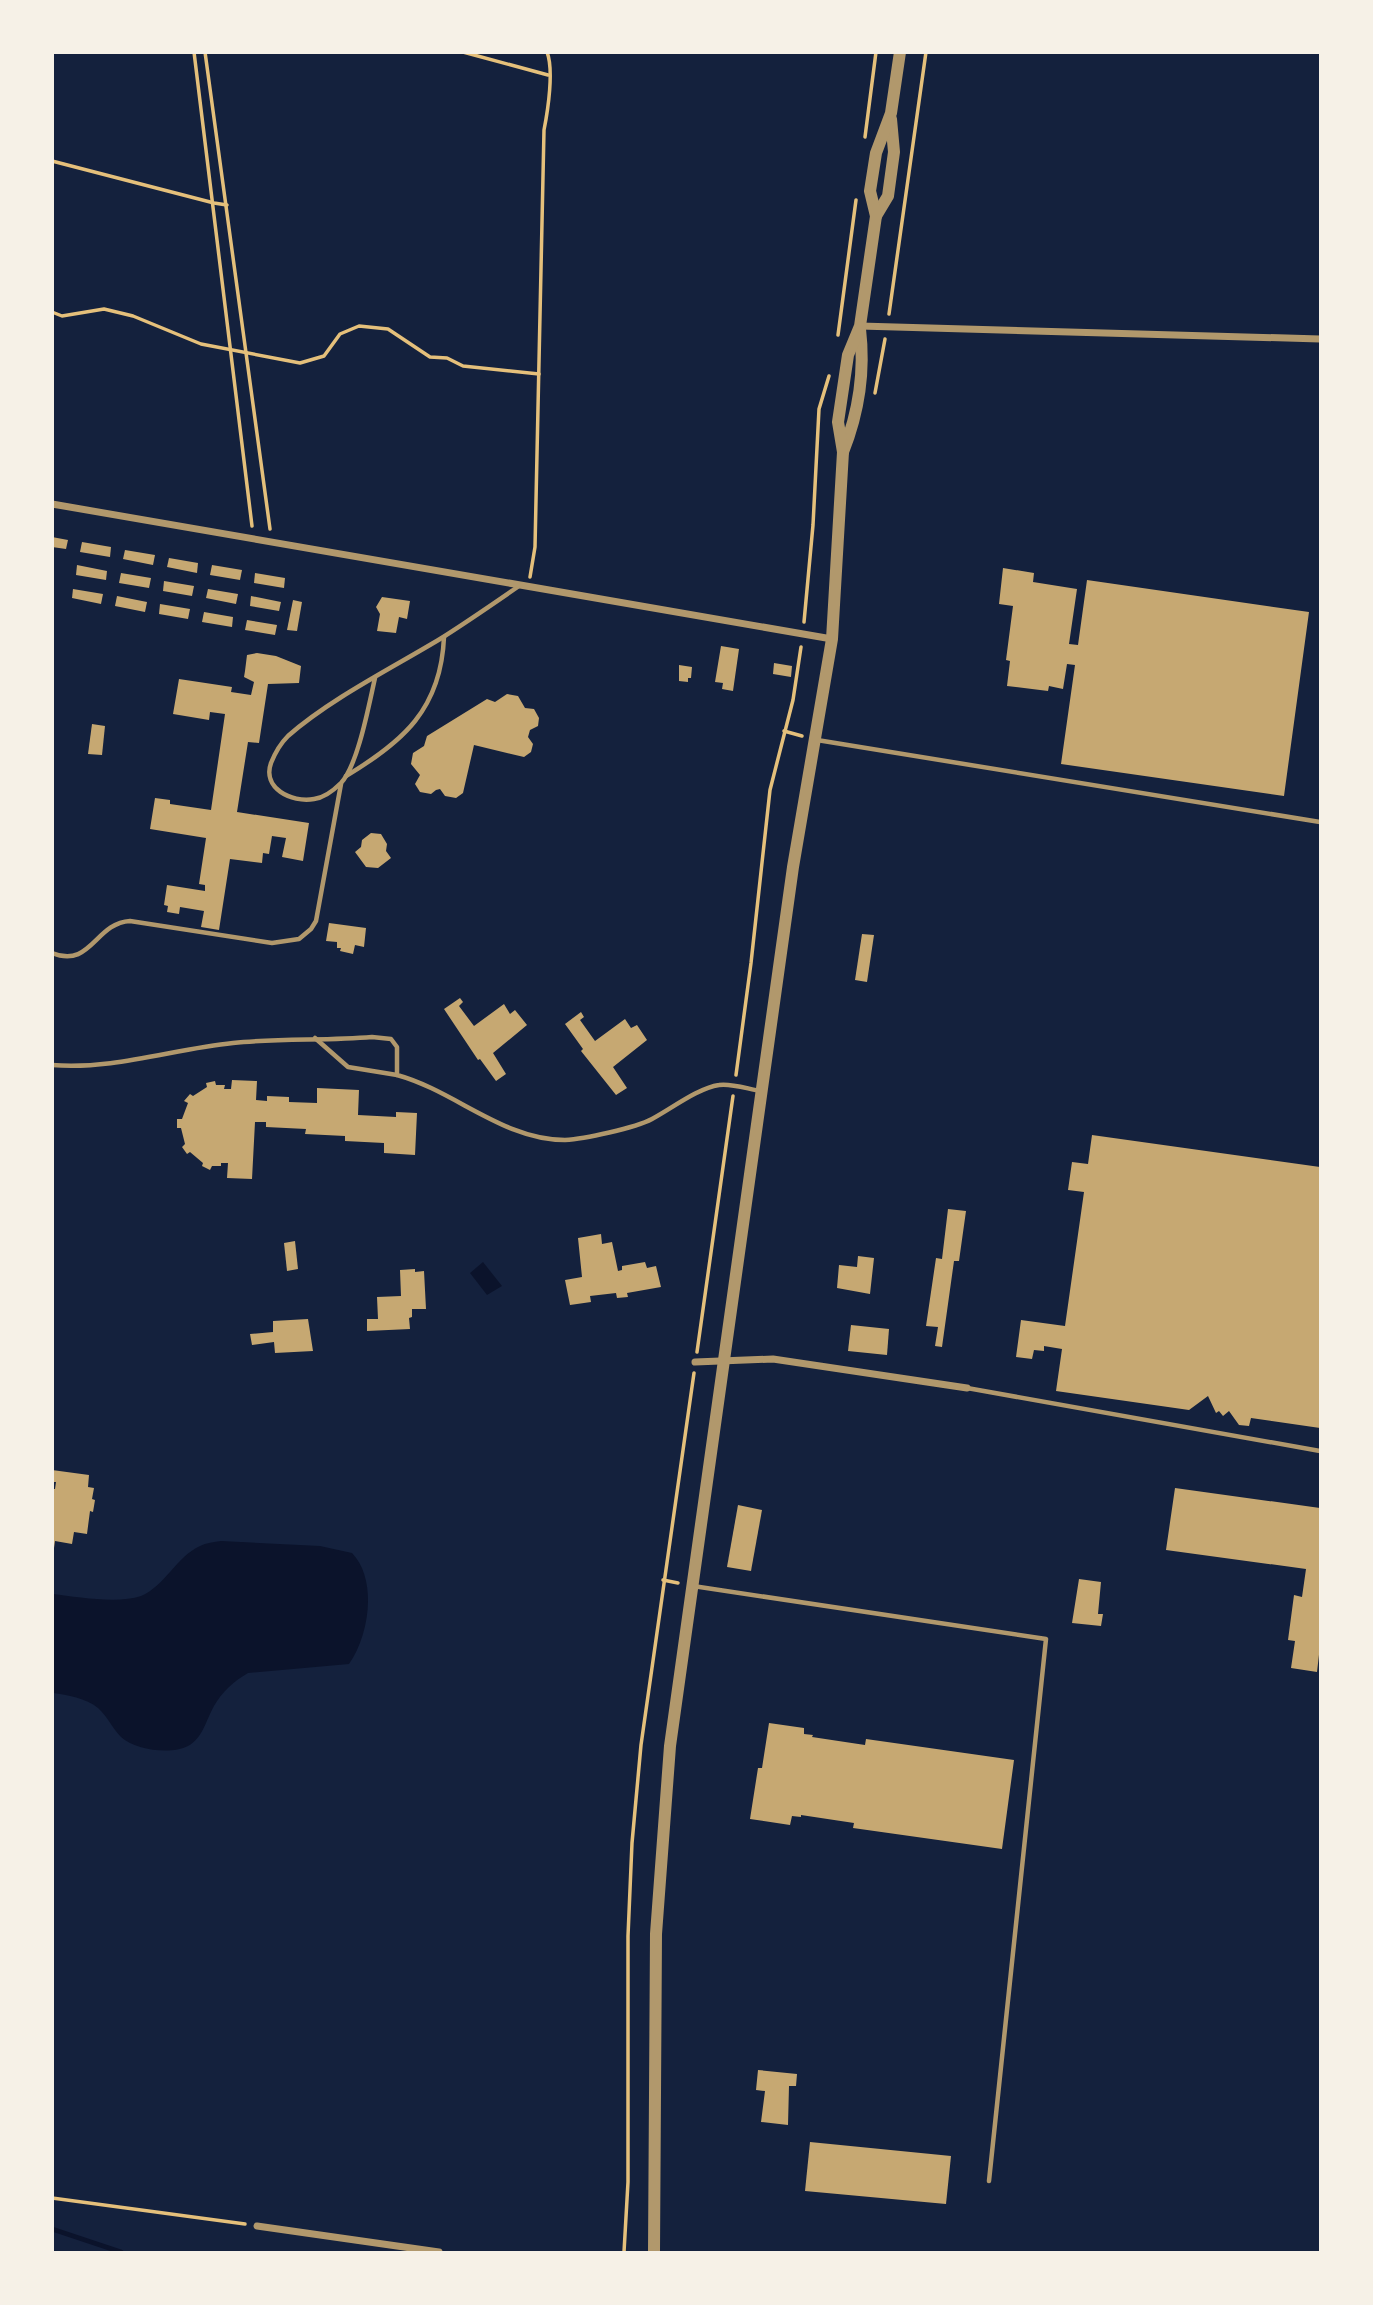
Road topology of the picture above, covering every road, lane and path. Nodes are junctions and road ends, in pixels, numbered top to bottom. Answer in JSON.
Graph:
{"nodes":[{"id":1,"x":194,"y":52,"type":"edge"},
{"id":2,"x":205,"y":52,"type":"edge"},
{"id":3,"x":463,"y":52,"type":"edge"},
{"id":4,"x":547,"y":52,"type":"edge"},
{"id":5,"x":900,"y":52,"type":"edge"},
{"id":6,"x":926,"y":52,"type":"edge"},
{"id":7,"x":548,"y":75,"type":"junction"},
{"id":8,"x":891,"y":113,"type":"junction"},
{"id":9,"x":52,"y":161,"type":"edge"},
{"id":10,"x":214,"y":203,"type":"junction"},
{"id":11,"x":227,"y":205,"type":"junction"},
{"id":12,"x":876,"y":216,"type":"junction"},
{"id":13,"x":52,"y":312,"type":"edge"},
{"id":14,"x":860,"y":326,"type":"junction"},
{"id":15,"x":887,"y":328,"type":"junction"},
{"id":16,"x":1321,"y":340,"type":"edge"},
{"id":17,"x":232,"y":349,"type":"junction"},
{"id":18,"x":246,"y":351,"type":"junction"},
{"id":19,"x":881,"y":366,"type":"dead end"},
{"id":20,"x":539,"y":374,"type":"junction"},
{"id":21,"x":819,"y":409,"type":"dead end"},
{"id":22,"x":52,"y":504,"type":"edge"},
{"id":23,"x":254,"y":538,"type":"junction"},
{"id":24,"x":271,"y":541,"type":"junction"},
{"id":25,"x":524,"y":586,"type":"junction"},
{"id":26,"x":803,"y":632,"type":"junction"},
{"id":27,"x":444,"y":637,"type":"junction"},
{"id":28,"x":832,"y":639,"type":"junction"},
{"id":29,"x":375,"y":678,"type":"junction"},
{"id":30,"x":813,"y":739,"type":"junction"},
{"id":31,"x":346,"y":776,"type":"junction"},
{"id":32,"x":341,"y":783,"type":"junction"},
{"id":33,"x":1321,"y":822,"type":"edge"},
{"id":34,"x":52,"y":953,"type":"edge"},
{"id":35,"x":315,"y":1038,"type":"junction"},
{"id":36,"x":52,"y":1065,"type":"edge"},
{"id":37,"x":397,"y":1075,"type":"junction"},
{"id":38,"x":734,"y":1086,"type":"junction"},
{"id":39,"x":762,"y":1091,"type":"junction"},
{"id":40,"x":724,"y":1361,"type":"junction"},
{"id":41,"x":695,"y":1362,"type":"junction"},
{"id":42,"x":967,"y":1388,"type":"joint"},
{"id":43,"x":1321,"y":1451,"type":"edge"},
{"id":44,"x":692,"y":1586,"type":"junction"},
{"id":45,"x":989,"y":2181,"type":"dead end"},
{"id":46,"x":52,"y":2198,"type":"edge"},
{"id":47,"x":257,"y":2226,"type":"joint"},
{"id":48,"x":439,"y":2252,"type":"edge"},
{"id":49,"x":624,"y":2252,"type":"edge"},
{"id":50,"x":654,"y":2252,"type":"edge"}],
"edges":[{"from":1,"to":10,"type":"path"},
{"from":2,"to":11,"type":"path"},
{"from":3,"to":7,"type":"path"},
{"from":4,"to":7,"type":"path"},
{"from":5,"to":8,"type":"street"},
{"from":6,"to":15,"type":"path"},
{"from":7,"to":20,"type":"path"},
{"from":8,"to":12,"type":"street"},
{"from":8,"to":12,"type":"street"},
{"from":9,"to":10,"type":"path"},
{"from":10,"to":11,"type":"path"},
{"from":10,"to":17,"type":"path"},
{"from":11,"to":18,"type":"path"},
{"from":12,"to":14,"type":"street"},
{"from":13,"to":17,"type":"path"},
{"from":14,"to":15,"type":"street"},
{"from":14,"to":28,"type":"street"},
{"from":15,"to":16,"type":"street"},
{"from":15,"to":19,"type":"path"},
{"from":17,"to":18,"type":"path"},
{"from":17,"to":23,"type":"path"},
{"from":18,"to":20,"type":"path"},
{"from":18,"to":24,"type":"path"},
{"from":20,"to":25,"type":"path"},
{"from":21,"to":26,"type":"path"},
{"from":22,"to":23,"type":"street"},
{"from":23,"to":24,"type":"street"},
{"from":24,"to":25,"type":"street"},
{"from":25,"to":26,"type":"street"},
{"from":25,"to":27,"type":"lane"},
{"from":26,"to":28,"type":"street"},
{"from":26,"to":38,"type":"path"},
{"from":27,"to":29,"type":"lane"},
{"from":27,"to":31,"type":"lane"},
{"from":28,"to":30,"type":"street"},
{"from":29,"to":31,"type":"lane"},
{"from":29,"to":32,"type":"lane"},
{"from":30,"to":33,"type":"lane"},
{"from":30,"to":39,"type":"street"},
{"from":31,"to":32,"type":"lane"},
{"from":32,"to":34,"type":"lane"},
{"from":35,"to":36,"type":"lane"},
{"from":35,"to":37,"type":"lane"},
{"from":35,"to":37,"type":"lane"},
{"from":37,"to":38,"type":"lane"},
{"from":38,"to":39,"type":"lane"},
{"from":38,"to":41,"type":"path"},
{"from":39,"to":40,"type":"street"},
{"from":40,"to":41,"type":"street"},
{"from":40,"to":42,"type":"street"},
{"from":40,"to":44,"type":"street"},
{"from":41,"to":49,"type":"path"},
{"from":42,"to":43,"type":"lane"},
{"from":44,"to":45,"type":"lane"},
{"from":44,"to":50,"type":"street"},
{"from":46,"to":47,"type":"path"},
{"from":47,"to":48,"type":"street"}]}
